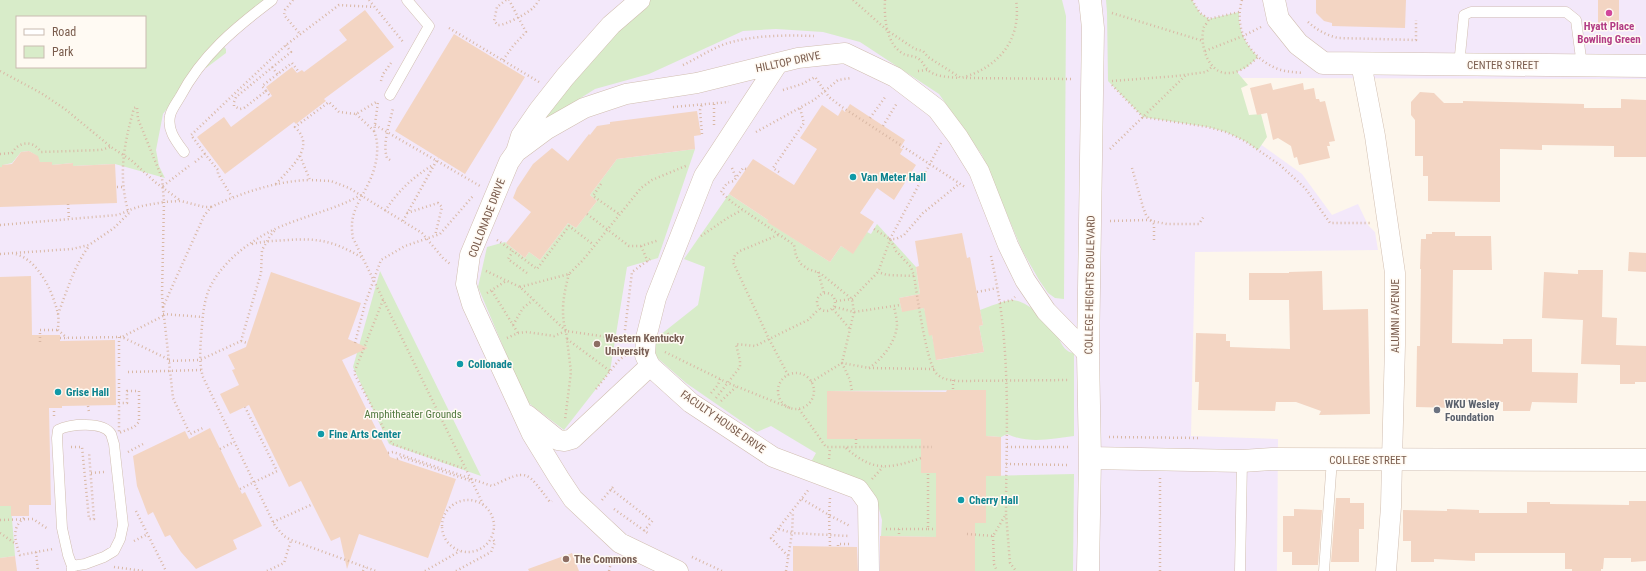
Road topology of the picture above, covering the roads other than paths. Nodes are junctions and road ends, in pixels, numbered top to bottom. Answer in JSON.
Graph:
{"nodes":[{"id":1,"x":272,"y":0,"type":"edge"},
{"id":2,"x":407,"y":0,"type":"edge"},
{"id":3,"x":640,"y":0,"type":"edge"},
{"id":4,"x":1090,"y":0,"type":"edge"},
{"id":5,"x":1274,"y":0,"type":"edge"},
{"id":6,"x":778,"y":63,"type":"junction"},
{"id":7,"x":1361,"y":63,"type":"junction"},
{"id":8,"x":1459,"y":65,"type":"junction"},
{"id":9,"x":1582,"y":66,"type":"junction"},
{"id":10,"x":1646,"y":66,"type":"edge"},
{"id":11,"x":387,"y":98,"type":"road end"},
{"id":12,"x":184,"y":152,"type":"dead end"},
{"id":13,"x":516,"y":152,"type":"junction"},
{"id":14,"x":1088,"y":354,"type":"junction"},
{"id":15,"x":656,"y":358,"type":"junction"},
{"id":16,"x":521,"y":410,"type":"junction"},
{"id":17,"x":1080,"y":457,"type":"junction"},
{"id":18,"x":1332,"y":460,"type":"junction"},
{"id":19,"x":1392,"y":460,"type":"junction"},
{"id":20,"x":1646,"y":460,"type":"edge"},
{"id":21,"x":1242,"y":461,"type":"junction"},
{"id":22,"x":682,"y":563,"type":"edge"},
{"id":23,"x":72,"y":568,"type":"edge"},
{"id":24,"x":869,"y":571,"type":"edge"},
{"id":25,"x":1088,"y":571,"type":"edge"},
{"id":26,"x":1240,"y":571,"type":"edge"},
{"id":27,"x":1324,"y":571,"type":"edge"},
{"id":28,"x":1386,"y":571,"type":"edge"}],
"edges":[{"from":1,"to":12,"type":"lane"},
{"from":2,"to":11,"type":"lane"},
{"from":3,"to":13,"type":"street","name":"COLLONADE DRIVE"},
{"from":4,"to":14,"type":"street","name":"COLLEGE HEIGHTS BOULEVARD"},
{"from":5,"to":7,"type":"street","name":"CENTER STREET"},
{"from":6,"to":13,"type":"street","name":"HILLTOP DRIVE"},
{"from":6,"to":14,"type":"street","name":"HILLTOP DRIVE"},
{"from":6,"to":15,"type":"street"},
{"from":7,"to":8,"type":"street","name":"CENTER STREET"},
{"from":7,"to":19,"type":"street","name":"ALUMNI AVENUE"},
{"from":8,"to":9,"type":"street","name":"CENTER STREET"},
{"from":8,"to":9,"type":"lane"},
{"from":9,"to":10,"type":"street","name":"CENTER STREET"},
{"from":13,"to":16,"type":"street","name":"COLLONADE DRIVE"},
{"from":14,"to":17,"type":"street","name":"COLLEGE HEIGHTS BOULEVARD"},
{"from":15,"to":16,"type":"street"},
{"from":15,"to":24,"type":"street","name":"FACULTY HOUSE DRIVE"},
{"from":16,"to":22,"type":"street","name":"COLLONADE DRIVE"},
{"from":17,"to":21,"type":"street","name":"COLLEGE STREET"},
{"from":17,"to":25,"type":"street","name":"COLLEGE HEIGHTS BOULEVARD"},
{"from":18,"to":19,"type":"street","name":"COLLEGE STREET"},
{"from":18,"to":21,"type":"street","name":"COLLEGE STREET"},
{"from":18,"to":27,"type":"lane"},
{"from":19,"to":20,"type":"street","name":"COLLEGE STREET"},
{"from":19,"to":28,"type":"street","name":"ALUMNI AVENUE"},
{"from":21,"to":26,"type":"lane"},
{"from":23,"to":23,"type":"lane"}]}
